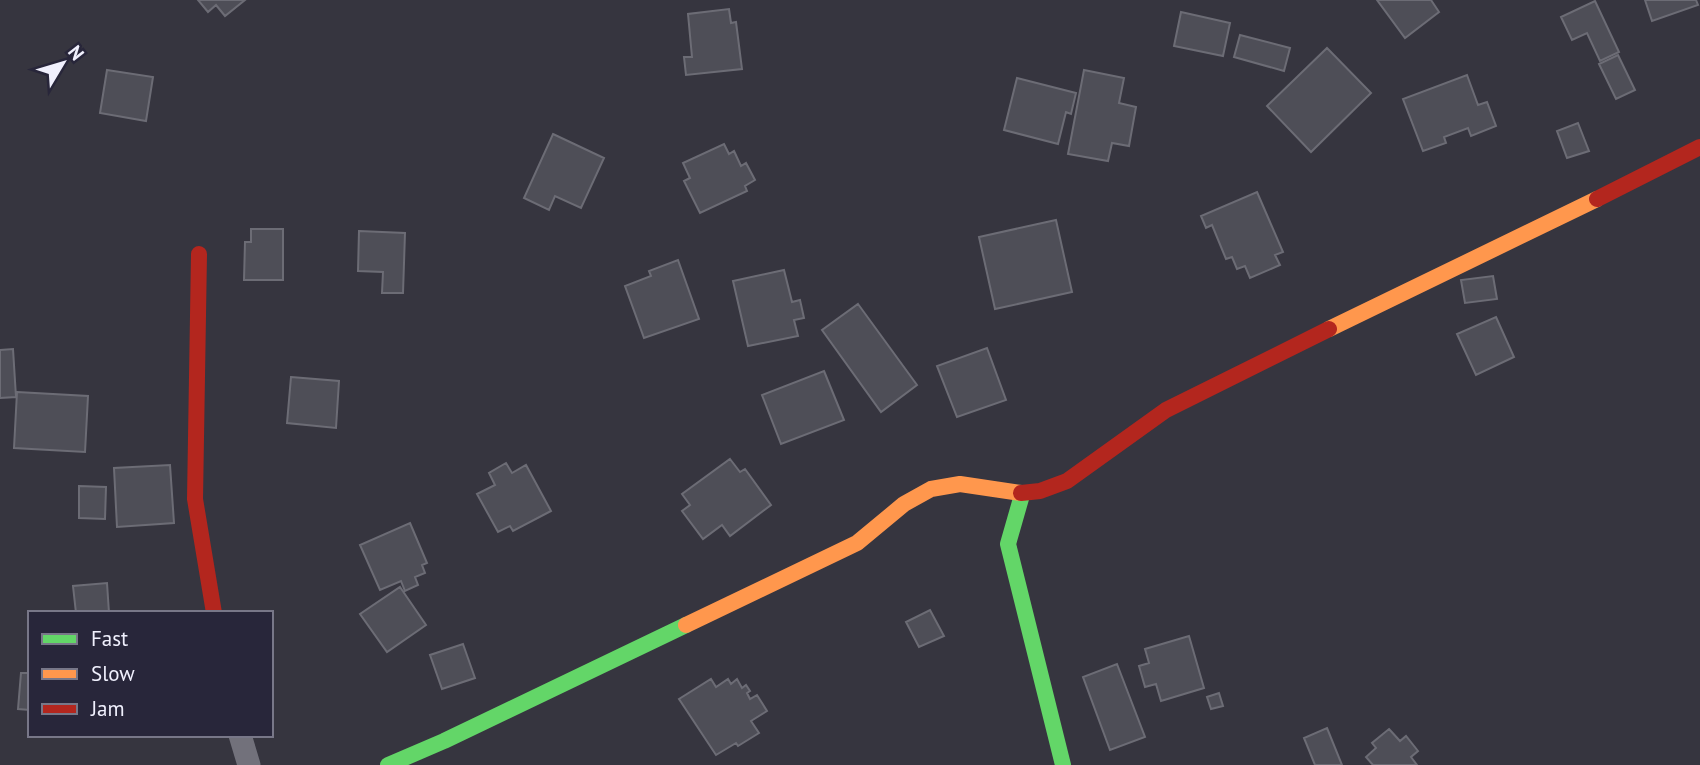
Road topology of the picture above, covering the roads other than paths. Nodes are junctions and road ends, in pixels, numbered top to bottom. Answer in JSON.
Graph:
{"nodes":[{"id":1,"x":1700,"y":147,"type":"edge"},
{"id":2,"x":199,"y":254,"type":"dead end"},
{"id":3,"x":1022,"y":495,"type":"junction"},
{"id":4,"x":214,"y":611,"type":"edge"},
{"id":5,"x":241,"y":737,"type":"edge"},
{"id":6,"x":249,"y":765,"type":"edge"},
{"id":7,"x":388,"y":765,"type":"edge"},
{"id":8,"x":1063,"y":765,"type":"edge"}],
"edges":[{"from":1,"to":3,"type":"street"},
{"from":2,"to":4,"type":"street"},
{"from":3,"to":7,"type":"street"},
{"from":3,"to":8,"type":"street"},
{"from":5,"to":6,"type":"street"}]}
